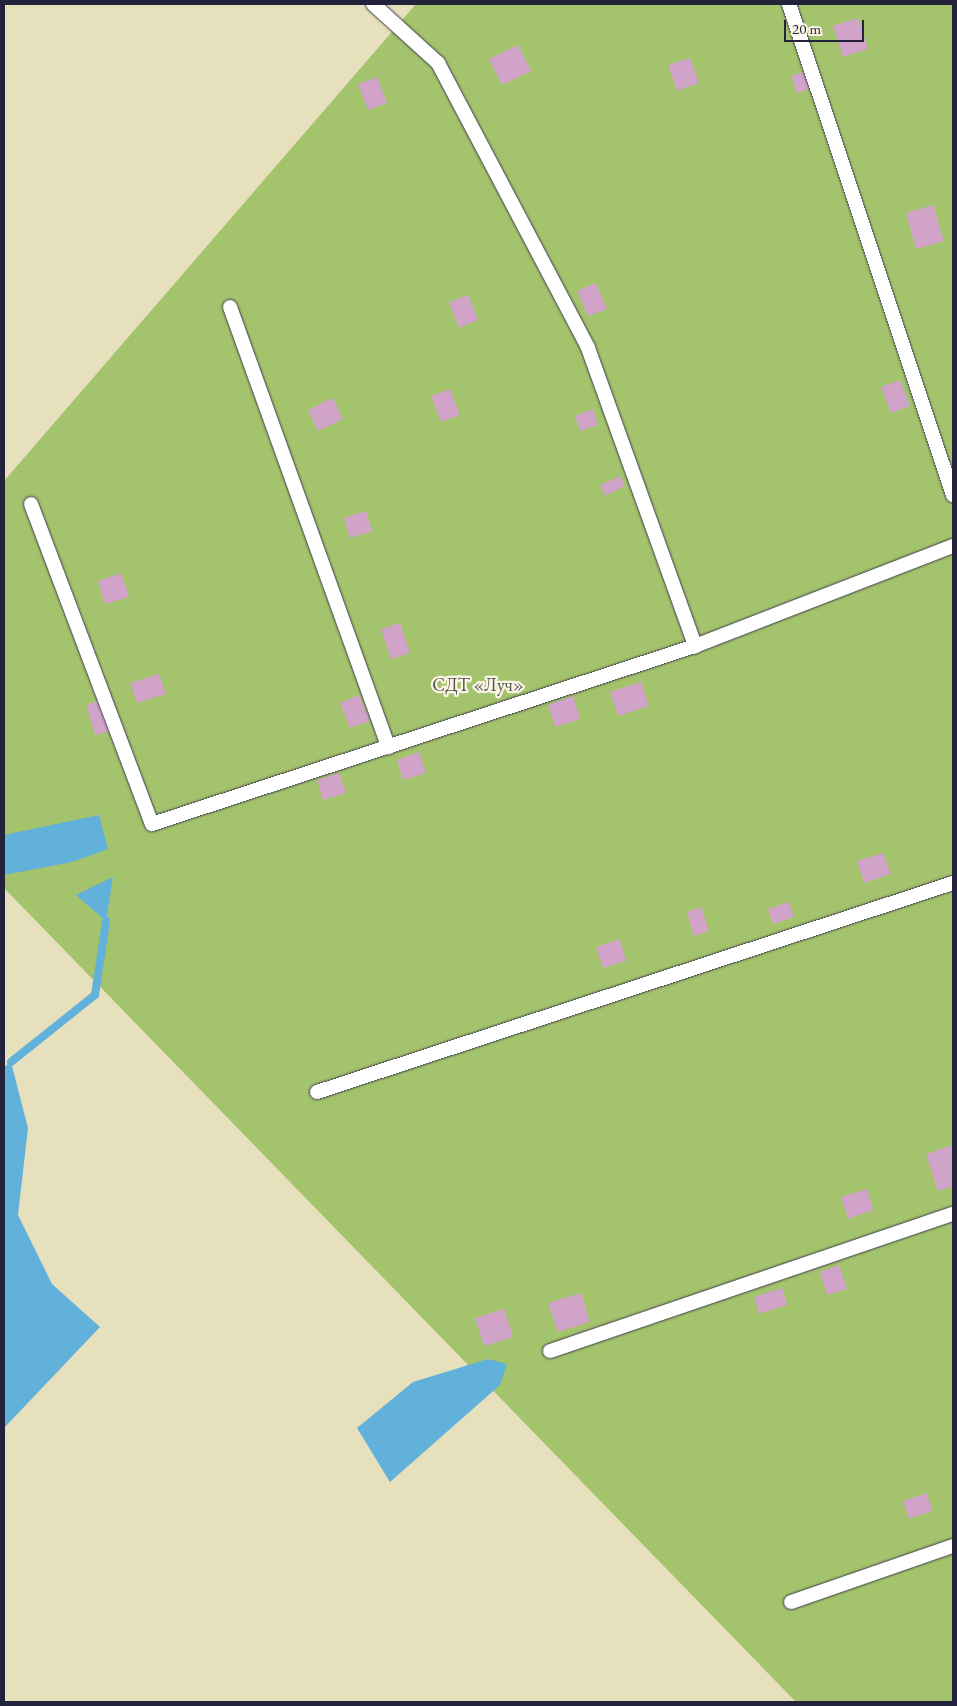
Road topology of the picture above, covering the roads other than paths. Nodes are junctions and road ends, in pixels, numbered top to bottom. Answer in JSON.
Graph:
{"nodes":[{"id":1,"x":373,"y":4,"type":"edge"},
{"id":2,"x":789,"y":4,"type":"edge"},
{"id":3,"x":230,"y":307,"type":"dead end"},
{"id":4,"x":953,"y":495,"type":"edge"},
{"id":5,"x":31,"y":504,"type":"dead end"},
{"id":6,"x":953,"y":546,"type":"edge"},
{"id":7,"x":696,"y":646,"type":"junction"},
{"id":8,"x":388,"y":746,"type":"junction"},
{"id":9,"x":953,"y":883,"type":"edge"},
{"id":10,"x":317,"y":1092,"type":"dead end"},
{"id":11,"x":953,"y":1214,"type":"edge"},
{"id":12,"x":550,"y":1351,"type":"dead end"},
{"id":13,"x":953,"y":1546,"type":"edge"},
{"id":14,"x":791,"y":1602,"type":"dead end"}],
"edges":[{"from":1,"to":7,"type":"lane"},
{"from":2,"to":4,"type":"lane"},
{"from":3,"to":8,"type":"lane"},
{"from":5,"to":8,"type":"lane"},
{"from":6,"to":7,"type":"lane"},
{"from":7,"to":8,"type":"lane"},
{"from":9,"to":10,"type":"lane"},
{"from":11,"to":12,"type":"lane"},
{"from":13,"to":14,"type":"lane"}]}
